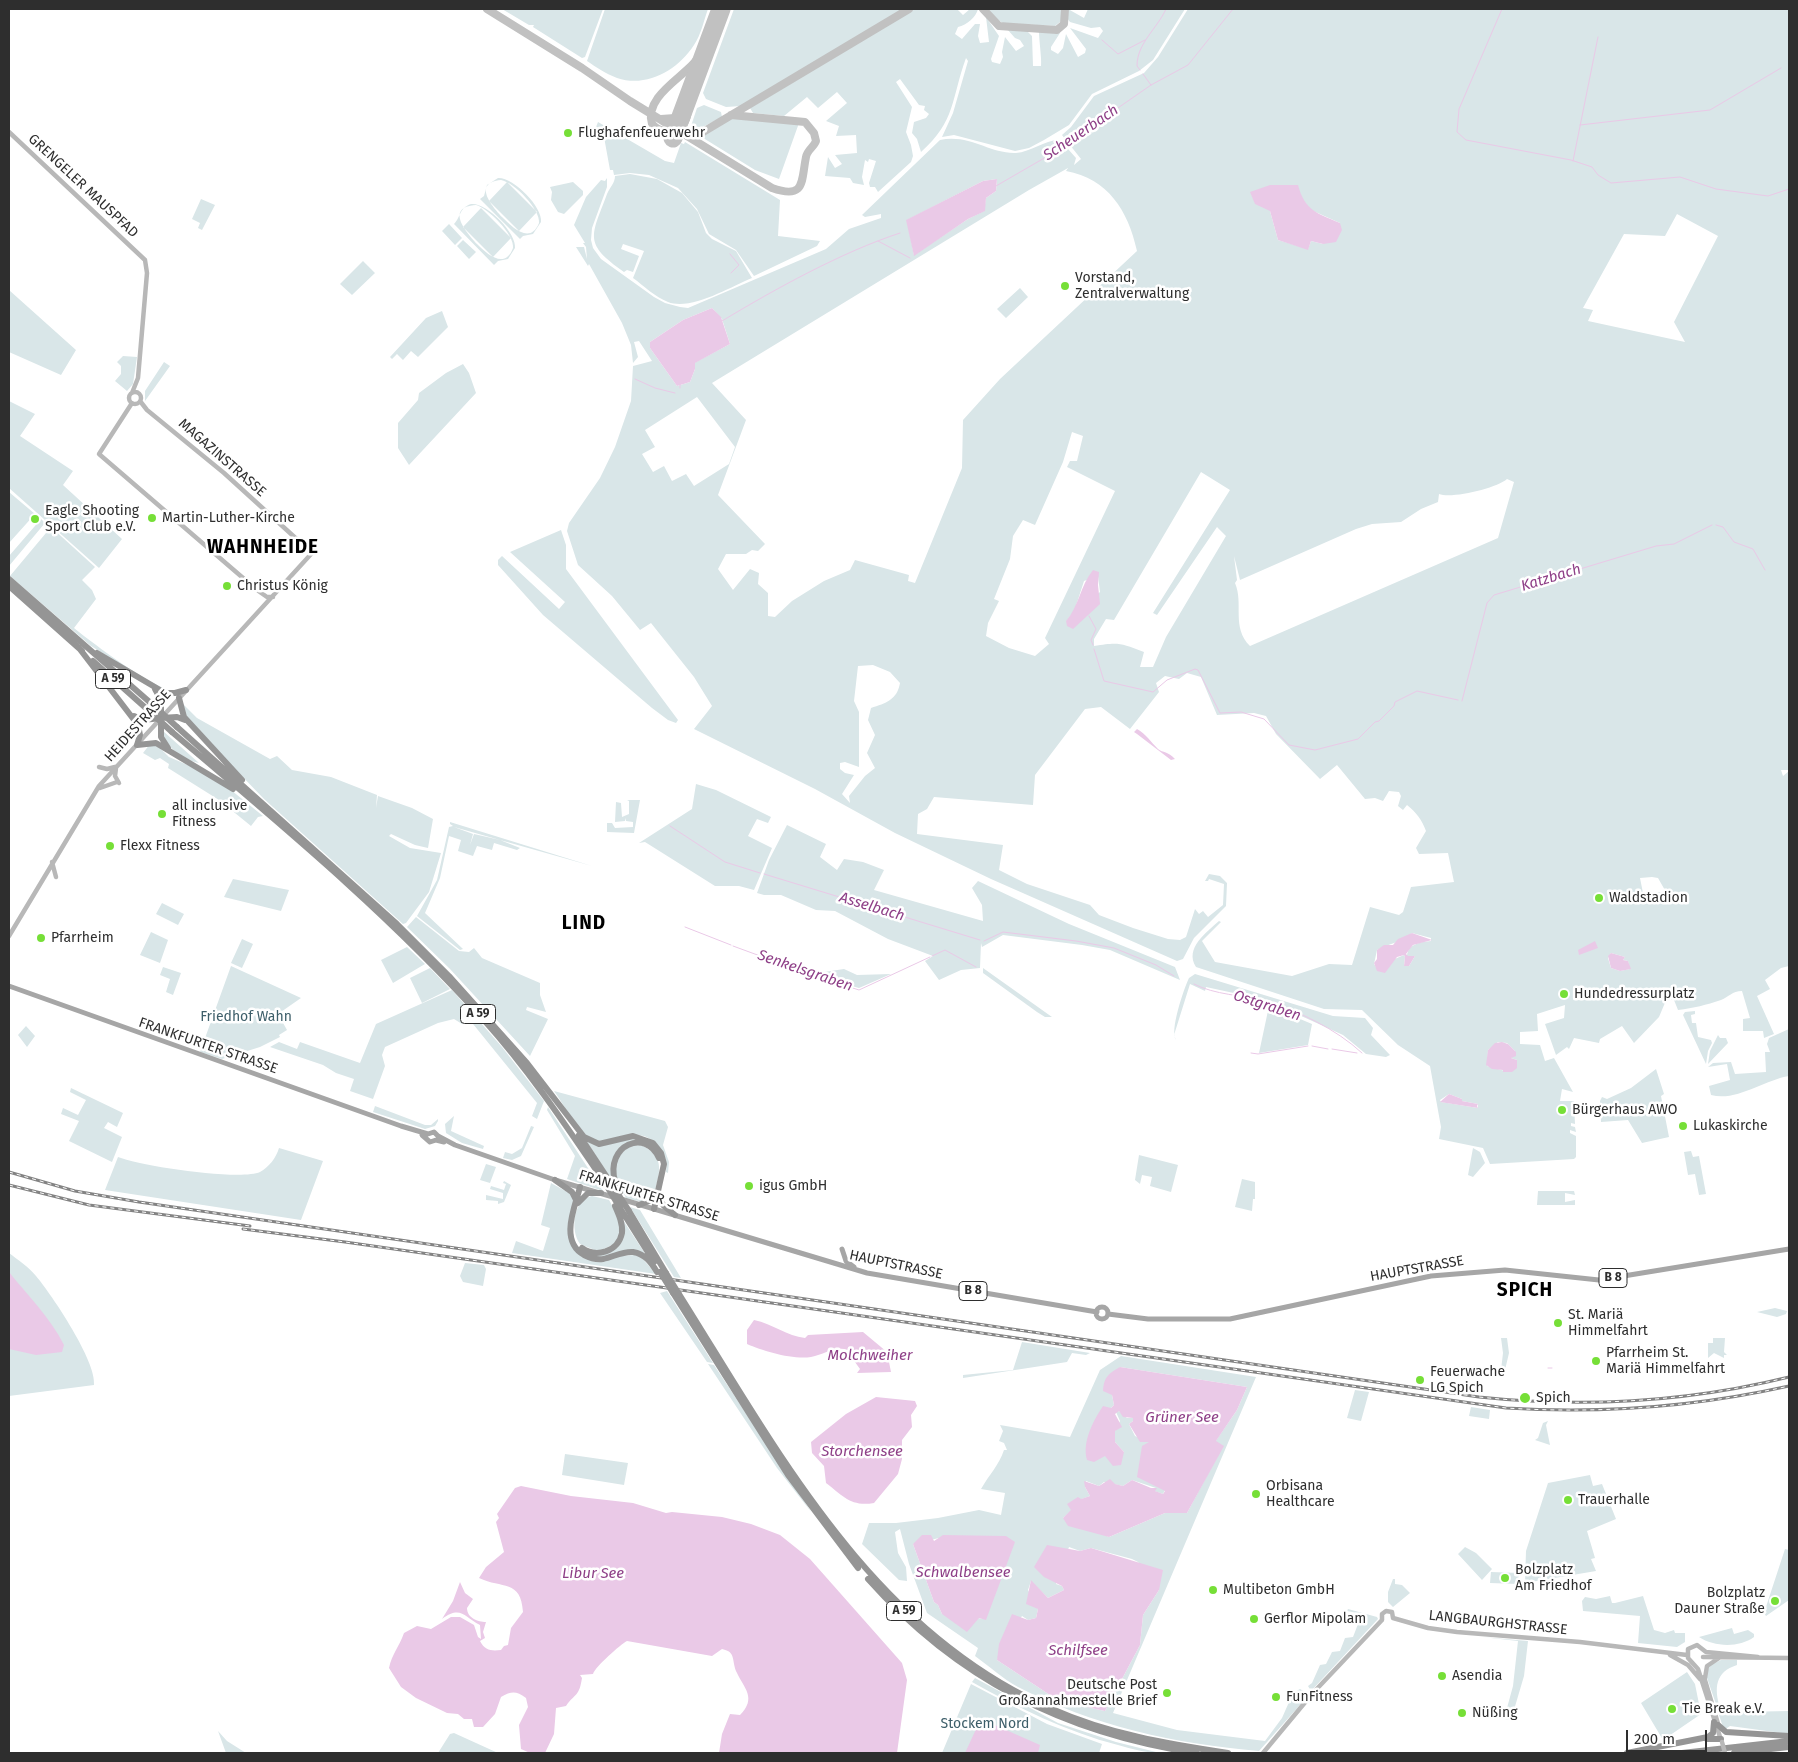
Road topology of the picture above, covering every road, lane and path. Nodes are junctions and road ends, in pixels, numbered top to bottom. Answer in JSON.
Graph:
{"nodes":[{"id":1,"x":9,"y":132,"type":"edge"},
{"id":2,"x":138,"y":378,"type":"junction"},
{"id":3,"x":132,"y":393,"type":"junction"},
{"id":4,"x":140,"y":398,"type":"junction"},
{"id":5,"x":132,"y":402,"type":"junction"},
{"id":6,"x":312,"y":553,"type":"joint"},
{"id":7,"x":9,"y":582,"type":"edge"},
{"id":8,"x":260,"y":593,"type":"junction"},
{"id":9,"x":272,"y":597,"type":"junction"},
{"id":10,"x":265,"y":605,"type":"junction"},
{"id":11,"x":70,"y":633,"type":"junction"},
{"id":12,"x":79,"y":648,"type":"junction"},
{"id":13,"x":153,"y":686,"type":"junction"},
{"id":14,"x":186,"y":690,"type":"junction"},
{"id":15,"x":179,"y":698,"type":"junction"},
{"id":16,"x":151,"y":708,"type":"junction"},
{"id":17,"x":131,"y":713,"type":"junction"},
{"id":18,"x":161,"y":718,"type":"junction"},
{"id":19,"x":190,"y":724,"type":"junction"},
{"id":20,"x":175,"y":729,"type":"junction"},
{"id":21,"x":137,"y":744,"type":"junction"},
{"id":22,"x":171,"y":751,"type":"junction"},
{"id":23,"x":116,"y":766,"type":"junction"},
{"id":24,"x":100,"y":767,"type":"dead end"},
{"id":25,"x":95,"y":791,"type":"junction"},
{"id":26,"x":257,"y":804,"type":"junction"},
{"id":27,"x":267,"y":807,"type":"junction"},
{"id":28,"x":52,"y":862,"type":"junction"},
{"id":29,"x":56,"y":876,"type":"dead end"},
{"id":30,"x":9,"y":936,"type":"edge"},
{"id":31,"x":9,"y":986,"type":"edge"},
{"id":32,"x":546,"y":1092,"type":"junction"},
{"id":33,"x":552,"y":1100,"type":"junction"},
{"id":34,"x":565,"y":1113,"type":"junction"},
{"id":35,"x":427,"y":1135,"type":"junction"},
{"id":36,"x":437,"y":1138,"type":"junction"},
{"id":37,"x":555,"y":1180,"type":"junction"},
{"id":38,"x":610,"y":1182,"type":"junction"},
{"id":39,"x":582,"y":1187,"type":"junction"},
{"id":40,"x":601,"y":1192,"type":"junction"},
{"id":41,"x":657,"y":1194,"type":"junction"},
{"id":42,"x":577,"y":1202,"type":"junction"},
{"id":43,"x":639,"y":1205,"type":"junction"},
{"id":44,"x":618,"y":1207,"type":"junction"},
{"id":45,"x":653,"y":1208,"type":"junction"},
{"id":46,"x":676,"y":1215,"type":"junction"},
{"id":47,"x":842,"y":1249,"type":"dead end"},
{"id":48,"x":1789,"y":1249,"type":"edge"},
{"id":49,"x":838,"y":1264,"type":"joint"},
{"id":50,"x":856,"y":1269,"type":"junction"},
{"id":51,"x":661,"y":1272,"type":"junction"},
{"id":52,"x":676,"y":1294,"type":"junction"},
{"id":53,"x":1393,"y":1618,"type":"junction"},
{"id":54,"x":1382,"y":1620,"type":"junction"},
{"id":55,"x":1602,"y":1645,"type":"junction"},
{"id":56,"x":1702,"y":1649,"type":"junction"},
{"id":57,"x":1688,"y":1650,"type":"junction"},
{"id":58,"x":1659,"y":1651,"type":"junction"},
{"id":59,"x":1687,"y":1656,"type":"junction"},
{"id":60,"x":1758,"y":1657,"type":"junction"},
{"id":61,"x":1723,"y":1658,"type":"junction"},
{"id":62,"x":1789,"y":1658,"type":"edge"},
{"id":63,"x":1701,"y":1659,"type":"junction"},
{"id":64,"x":1693,"y":1662,"type":"junction"},
{"id":65,"x":1704,"y":1682,"type":"junction"},
{"id":66,"x":1716,"y":1723,"type":"junction"},
{"id":67,"x":1733,"y":1733,"type":"junction"},
{"id":68,"x":1789,"y":1736,"type":"edge"},
{"id":69,"x":1721,"y":1739,"type":"junction"},
{"id":70,"x":1694,"y":1740,"type":"junction"},
{"id":71,"x":1789,"y":1741,"type":"edge"},
{"id":72,"x":1789,"y":1747,"type":"edge"},
{"id":73,"x":1196,"y":1753,"type":"edge"},
{"id":74,"x":1228,"y":1753,"type":"edge"},
{"id":75,"x":1263,"y":1753,"type":"edge"},
{"id":76,"x":1627,"y":1753,"type":"edge"},
{"id":77,"x":1682,"y":1753,"type":"edge"},
{"id":78,"x":1725,"y":1753,"type":"edge"},
{"id":79,"x":1734,"y":1753,"type":"edge"}],
"edges":[{"from":1,"to":2,"type":"main road","name":"GRENGELER MAUSPFAD"},
{"from":2,"to":3,"type":"main road"},
{"from":2,"to":4,"type":"main road"},
{"from":3,"to":4,"type":"main road"},
{"from":3,"to":5,"type":"main road"},
{"from":4,"to":5,"type":"main road"},
{"from":4,"to":6,"type":"main road","name":"MAGAZINSTRASSE"},
{"from":5,"to":8,"type":"main road"},
{"from":6,"to":9,"type":"main road","name":"HEIDESTRASSE"},
{"from":7,"to":11,"type":"highway","number":"A 59"},
{"from":7,"to":12,"type":"highway","number":"A 59"},
{"from":8,"to":9,"type":"main road"},
{"from":8,"to":10,"type":"main road"},
{"from":9,"to":10,"type":"main road","name":"HEIDESTRASSE"},
{"from":10,"to":14,"type":"main road","name":"HEIDESTRASSE"},
{"from":11,"to":13,"type":"highway"},
{"from":11,"to":16,"type":"highway","number":"A 59"},
{"from":12,"to":16,"type":"highway","number":"A 59"},
{"from":12,"to":17,"type":"highway"},
{"from":13,"to":14,"type":"highway"},
{"from":13,"to":18,"type":"highway"},
{"from":14,"to":15,"type":"main road","name":"HEIDESTRASSE"},
{"from":15,"to":18,"type":"main road","name":"HEIDESTRASSE"},
{"from":15,"to":19,"type":"highway"},
{"from":16,"to":20,"type":"highway","number":"A 59","bridge":true},
{"from":17,"to":18,"type":"highway"},
{"from":17,"to":21,"type":"highway"},
{"from":18,"to":19,"type":"highway"},
{"from":18,"to":21,"type":"main road","name":"HEIDESTRASSE"},
{"from":18,"to":22,"type":"highway"},
{"from":19,"to":27,"type":"highway"},
{"from":20,"to":26,"type":"highway","number":"A 59"},
{"from":20,"to":27,"type":"highway","number":"A 59"},
{"from":21,"to":22,"type":"highway"},
{"from":21,"to":23,"type":"main road","name":"HEIDESTRASSE"},
{"from":22,"to":26,"type":"highway"},
{"from":23,"to":24,"type":"main road"},
{"from":23,"to":25,"type":"main road","name":"HEIDESTRASSE"},
{"from":23,"to":25,"type":"main road"},
{"from":25,"to":28,"type":"main road","name":"HEIDESTRASSE"},
{"from":26,"to":32,"type":"highway","number":"A 59"},
{"from":27,"to":32,"type":"highway","number":"A 59"},
{"from":28,"to":29,"type":"main road"},
{"from":28,"to":30,"type":"main road","name":"HEIDESTRASSE"},
{"from":31,"to":35,"type":"main road","name":"FRANKFURTER STRASSE","number":"B 8"},
{"from":32,"to":33,"type":"highway","number":"A 59"},
{"from":33,"to":34,"type":"highway","number":"A 59"},
{"from":33,"to":38,"type":"highway","number":"A 59"},
{"from":34,"to":38,"type":"highway","number":"A 59"},
{"from":34,"to":41,"type":"highway"},
{"from":35,"to":36,"type":"main road","number":"B 8"},
{"from":35,"to":36,"type":"main road","number":"B 8"},
{"from":36,"to":37,"type":"main road","name":"FRANKFURTER STRASSE","number":"B 8"},
{"from":37,"to":39,"type":"main road","name":"FRANKFURTER STRASSE","number":"B 8"},
{"from":37,"to":42,"type":"highway"},
{"from":38,"to":41,"type":"highway"},
{"from":38,"to":44,"type":"highway","number":"A 59","bridge":true},
{"from":38,"to":51,"type":"highway","number":"A 59","bridge":true},
{"from":39,"to":40,"type":"main road","name":"FRANKFURTER STRASSE","number":"B 8"},
{"from":39,"to":42,"type":"highway"},
{"from":40,"to":42,"type":"highway"},
{"from":40,"to":43,"type":"main road","name":"FRANKFURTER STRASSE","number":"B 8"},
{"from":41,"to":43,"type":"highway"},
{"from":41,"to":45,"type":"highway"},
{"from":41,"to":46,"type":"highway"},
{"from":42,"to":44,"type":"highway"},
{"from":42,"to":51,"type":"highway","number":"A 59"},
{"from":43,"to":45,"type":"main road","name":"FRANKFURTER STRASSE","number":"B 8"},
{"from":44,"to":51,"type":"highway","number":"A 59"},
{"from":45,"to":46,"type":"main road","name":"FRANKFURTER STRASSE","number":"B 8"},
{"from":46,"to":49,"type":"main road","name":"FRANKFURTER STRASSE","number":"B 8"},
{"from":47,"to":50,"type":"main road"},
{"from":48,"to":50,"type":"main road","name":"HAUPTSTRASSE","number":"B 8"},
{"from":49,"to":50,"type":"main road","name":"HAUPTSTRASSE","number":"B 8"},
{"from":51,"to":52,"type":"highway","number":"A 59","bridge":true},
{"from":51,"to":52,"type":"highway","number":"A 59","bridge":true},
{"from":52,"to":73,"type":"highway","number":"A 59"},
{"from":52,"to":74,"type":"highway","number":"A 59"},
{"from":53,"to":54,"type":"main road"},
{"from":53,"to":54,"type":"main road"},
{"from":53,"to":55,"type":"main road","name":"LANGBAURGHSTRASSE"},
{"from":54,"to":75,"type":"main road"},
{"from":55,"to":57,"type":"main road","name":"LANGBAURGHSTRASSE"},
{"from":55,"to":58,"type":"main road","name":"LANGBAURGHSTRASSE"},
{"from":56,"to":57,"type":"main road"},
{"from":56,"to":60,"type":"main road"},
{"from":56,"to":63,"type":"main road"},
{"from":57,"to":59,"type":"main road"},
{"from":58,"to":59,"type":"main road","name":"LANGBAURGHSTRASSE"},
{"from":58,"to":65,"type":"main road"},
{"from":59,"to":64,"type":"main road"},
{"from":60,"to":61,"type":"main road"},
{"from":60,"to":62,"type":"main road"},
{"from":61,"to":63,"type":"main road"},
{"from":61,"to":65,"type":"main road"},
{"from":63,"to":64,"type":"main road"},
{"from":63,"to":65,"type":"main road"},
{"from":64,"to":65,"type":"main road"},
{"from":65,"to":66,"type":"main road"},
{"from":66,"to":67,"type":"highway"},
{"from":66,"to":69,"type":"main road"},
{"from":66,"to":70,"type":"highway"},
{"from":67,"to":68,"type":"highway"},
{"from":67,"to":69,"type":"highway"},
{"from":69,"to":70,"type":"highway"},
{"from":69,"to":78,"type":"main road","bridge":true},
{"from":70,"to":76,"type":"highway"},
{"from":71,"to":77,"type":"highway"},
{"from":72,"to":79,"type":"highway"}]}
